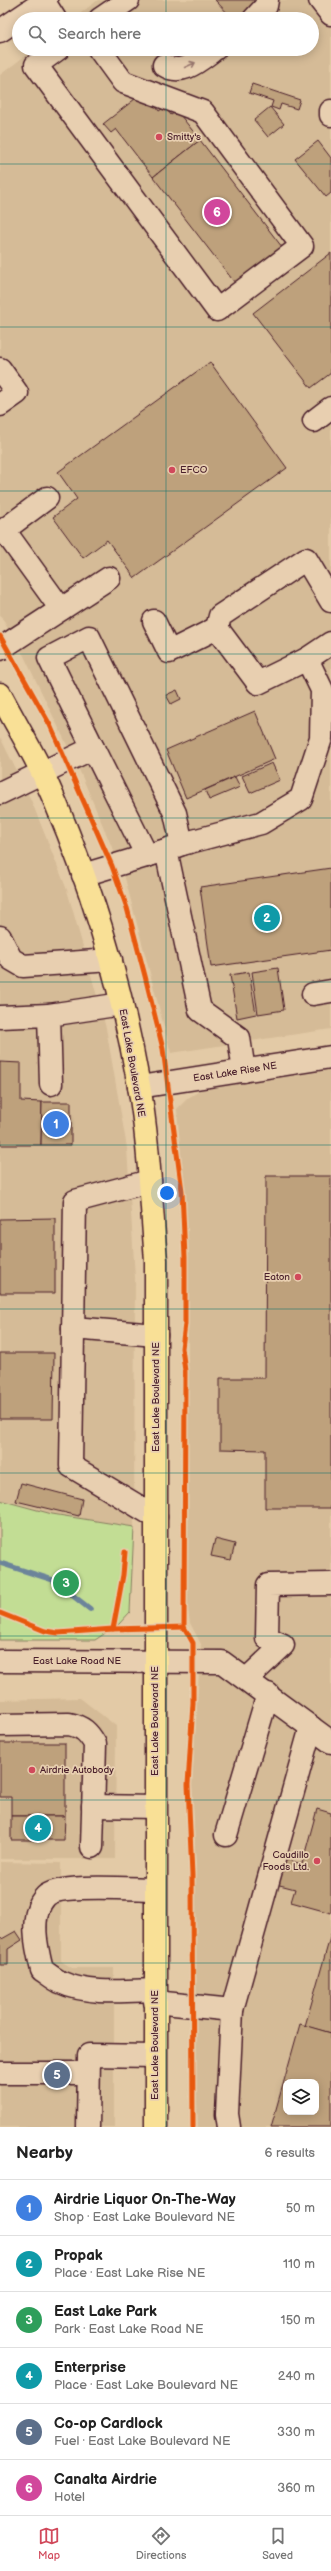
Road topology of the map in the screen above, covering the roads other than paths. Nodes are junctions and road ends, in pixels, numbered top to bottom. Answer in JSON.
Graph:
{"nodes":[{"id":1,"x":128,"y":0,"type":"edge"},
{"id":2,"x":267,"y":0,"type":"edge"},
{"id":3,"x":320,"y":0,"type":"edge"},
{"id":4,"x":47,"y":5,"type":"edge"},
{"id":5,"x":34,"y":12,"type":"edge"},
{"id":6,"x":110,"y":12,"type":"edge"},
{"id":7,"x":260,"y":12,"type":"edge"},
{"id":8,"x":331,"y":14,"type":"edge"},
{"id":9,"x":12,"y":24,"type":"edge"},
{"id":10,"x":0,"y":30,"type":"edge"},
{"id":11,"x":48,"y":56,"type":"edge"},
{"id":12,"x":104,"y":56,"type":"edge"},
{"id":13,"x":205,"y":56,"type":"edge"},
{"id":14,"x":164,"y":65,"type":"dead end"},
{"id":15,"x":331,"y":111,"type":"edge"},
{"id":16,"x":331,"y":115,"type":"edge"},
{"id":17,"x":0,"y":369,"type":"edge"},
{"id":18,"x":0,"y":405,"type":"edge"},
{"id":19,"x":331,"y":408,"type":"edge"},
{"id":20,"x":314,"y":421,"type":"dead end"},
{"id":21,"x":47,"y":498,"type":"dead end"},
{"id":22,"x":2,"y":531,"type":"edge"},
{"id":23,"x":109,"y":578,"type":"dead end"},
{"id":24,"x":331,"y":601,"type":"edge"},
{"id":25,"x":61,"y":609,"type":"junction"},
{"id":26,"x":154,"y":621,"type":"dead end"},
{"id":27,"x":217,"y":628,"type":"junction"},
{"id":28,"x":331,"y":643,"type":"edge"},
{"id":29,"x":0,"y":649,"type":"edge"},
{"id":30,"x":307,"y":659,"type":"junction"},
{"id":31,"x":0,"y":694,"type":"edge"},
{"id":32,"x":93,"y":748,"type":"junction"},
{"id":33,"x":42,"y":773,"type":"junction"},
{"id":34,"x":0,"y":793,"type":"edge"},
{"id":35,"x":165,"y":850,"type":"junction"},
{"id":36,"x":83,"y":875,"type":"junction"},
{"id":37,"x":0,"y":937,"type":"edge"},
{"id":38,"x":111,"y":960,"type":"junction"},
{"id":39,"x":122,"y":1004,"type":"junction"},
{"id":40,"x":49,"y":1015,"type":"junction"},
{"id":41,"x":0,"y":1017,"type":"edge"},
{"id":42,"x":331,"y":1057,"type":"edge"},
{"id":43,"x":244,"y":1070,"type":"junction"},
{"id":44,"x":51,"y":1084,"type":"dead end"},
{"id":45,"x":139,"y":1087,"type":"junction"},
{"id":46,"x":150,"y":1181,"type":"junction"},
{"id":47,"x":74,"y":1328,"type":"junction"},
{"id":48,"x":156,"y":1335,"type":"junction"},
{"id":49,"x":156,"y":1518,"type":"junction"},
{"id":50,"x":331,"y":1584,"type":"edge"},
{"id":51,"x":154,"y":1660,"type":"junction"},
{"id":52,"x":0,"y":1661,"type":"edge"},
{"id":53,"x":247,"y":1679,"type":"junction"},
{"id":54,"x":268,"y":1694,"type":"junction"},
{"id":55,"x":0,"y":1725,"type":"edge"},
{"id":56,"x":311,"y":1727,"type":"junction"},
{"id":57,"x":331,"y":1742,"type":"edge"},
{"id":58,"x":93,"y":1806,"type":"junction"},
{"id":59,"x":155,"y":1807,"type":"junction"},
{"id":60,"x":226,"y":1835,"type":"dead end"},
{"id":61,"x":92,"y":1847,"type":"dead end"},
{"id":62,"x":155,"y":1889,"type":"junction"},
{"id":63,"x":155,"y":1996,"type":"junction"},
{"id":64,"x":232,"y":2010,"type":"junction"},
{"id":65,"x":155,"y":2056,"type":"junction"},
{"id":66,"x":0,"y":2073,"type":"edge"},
{"id":67,"x":88,"y":2073,"type":"junction"},
{"id":68,"x":88,"y":2127,"type":"edge"},
{"id":69,"x":156,"y":2127,"type":"edge"},
{"id":70,"x":229,"y":2127,"type":"edge"}],
"edges":[{"from":1,"to":6,"type":"street"},
{"from":2,"to":7,"type":"street"},
{"from":3,"to":8,"type":"street"},
{"from":4,"to":5,"type":"street"},
{"from":9,"to":10,"type":"street"},
{"from":11,"to":12,"type":"street"},
{"from":14,"to":13,"type":"street","one_way":true},
{"from":15,"to":16,"type":"street"},
{"from":17,"to":18,"type":"street"},
{"from":19,"to":20,"type":"street"},
{"from":21,"to":22,"type":"street"},
{"from":22,"to":25,"type":"street"},
{"from":23,"to":25,"type":"street"},
{"from":24,"to":27,"type":"street"},
{"from":25,"to":29,"type":"street"},
{"from":26,"to":27,"type":"street"},
{"from":27,"to":30,"type":"street"},
{"from":28,"to":30,"type":"street"},
{"from":30,"to":35,"type":"street"},
{"from":31,"to":33,"type":"main road","name":"East Lake Boulevard NE"},
{"from":32,"to":33,"type":"street"},
{"from":32,"to":35,"type":"street"},
{"from":32,"to":35,"type":"street"},
{"from":33,"to":34,"type":"street"},
{"from":33,"to":36,"type":"main road","name":"East Lake Boulevard NE"},
{"from":35,"to":36,"type":"street"},
{"from":35,"to":43,"type":"street"},
{"from":36,"to":38,"type":"main road","name":"East Lake Boulevard NE"},
{"from":37,"to":38,"type":"street"},
{"from":38,"to":39,"type":"main road","name":"East Lake Boulevard NE"},
{"from":39,"to":40,"type":"street"},
{"from":39,"to":45,"type":"main road","name":"East Lake Boulevard NE"},
{"from":40,"to":41,"type":"street"},
{"from":40,"to":44,"type":"street"},
{"from":42,"to":43,"type":"street","name":"East Lake Rise NE"},
{"from":43,"to":45,"type":"street","name":"East Lake Rise NE"},
{"from":45,"to":46,"type":"main road","name":"East Lake Boulevard NE"},
{"from":46,"to":47,"type":"street"},
{"from":46,"to":48,"type":"main road","name":"East Lake Boulevard NE"},
{"from":47,"to":48,"type":"street"},
{"from":47,"to":49,"type":"street"},
{"from":48,"to":49,"type":"main road","name":"East Lake Boulevard NE"},
{"from":49,"to":51,"type":"main road","name":"East Lake Boulevard NE"},
{"from":50,"to":53,"type":"street"},
{"from":51,"to":52,"type":"street","name":"East Lake Road NE"},
{"from":51,"to":53,"type":"street","name":"East Lake Road NE"},
{"from":51,"to":59,"type":"main road","name":"East Lake Boulevard NE"},
{"from":53,"to":54,"type":"street","name":"East Lake Road NE"},
{"from":54,"to":56,"type":"street","name":"East Lake Road NE"},
{"from":54,"to":60,"type":"street"},
{"from":55,"to":58,"type":"street"},
{"from":56,"to":57,"type":"street","name":"East Lake Road NE"},
{"from":56,"to":64,"type":"street"},
{"from":58,"to":59,"type":"street"},
{"from":58,"to":61,"type":"street"},
{"from":59,"to":62,"type":"main road","name":"East Lake Boulevard NE"},
{"from":62,"to":63,"type":"main road","name":"East Lake Boulevard NE"},
{"from":62,"to":63,"type":"street"},
{"from":63,"to":64,"type":"street"},
{"from":63,"to":65,"type":"main road","name":"East Lake Boulevard NE"},
{"from":64,"to":70,"type":"street"},
{"from":65,"to":67,"type":"street"},
{"from":65,"to":69,"type":"main road","name":"East Lake Boulevard NE"},
{"from":66,"to":67,"type":"street"},
{"from":67,"to":68,"type":"street"}]}
